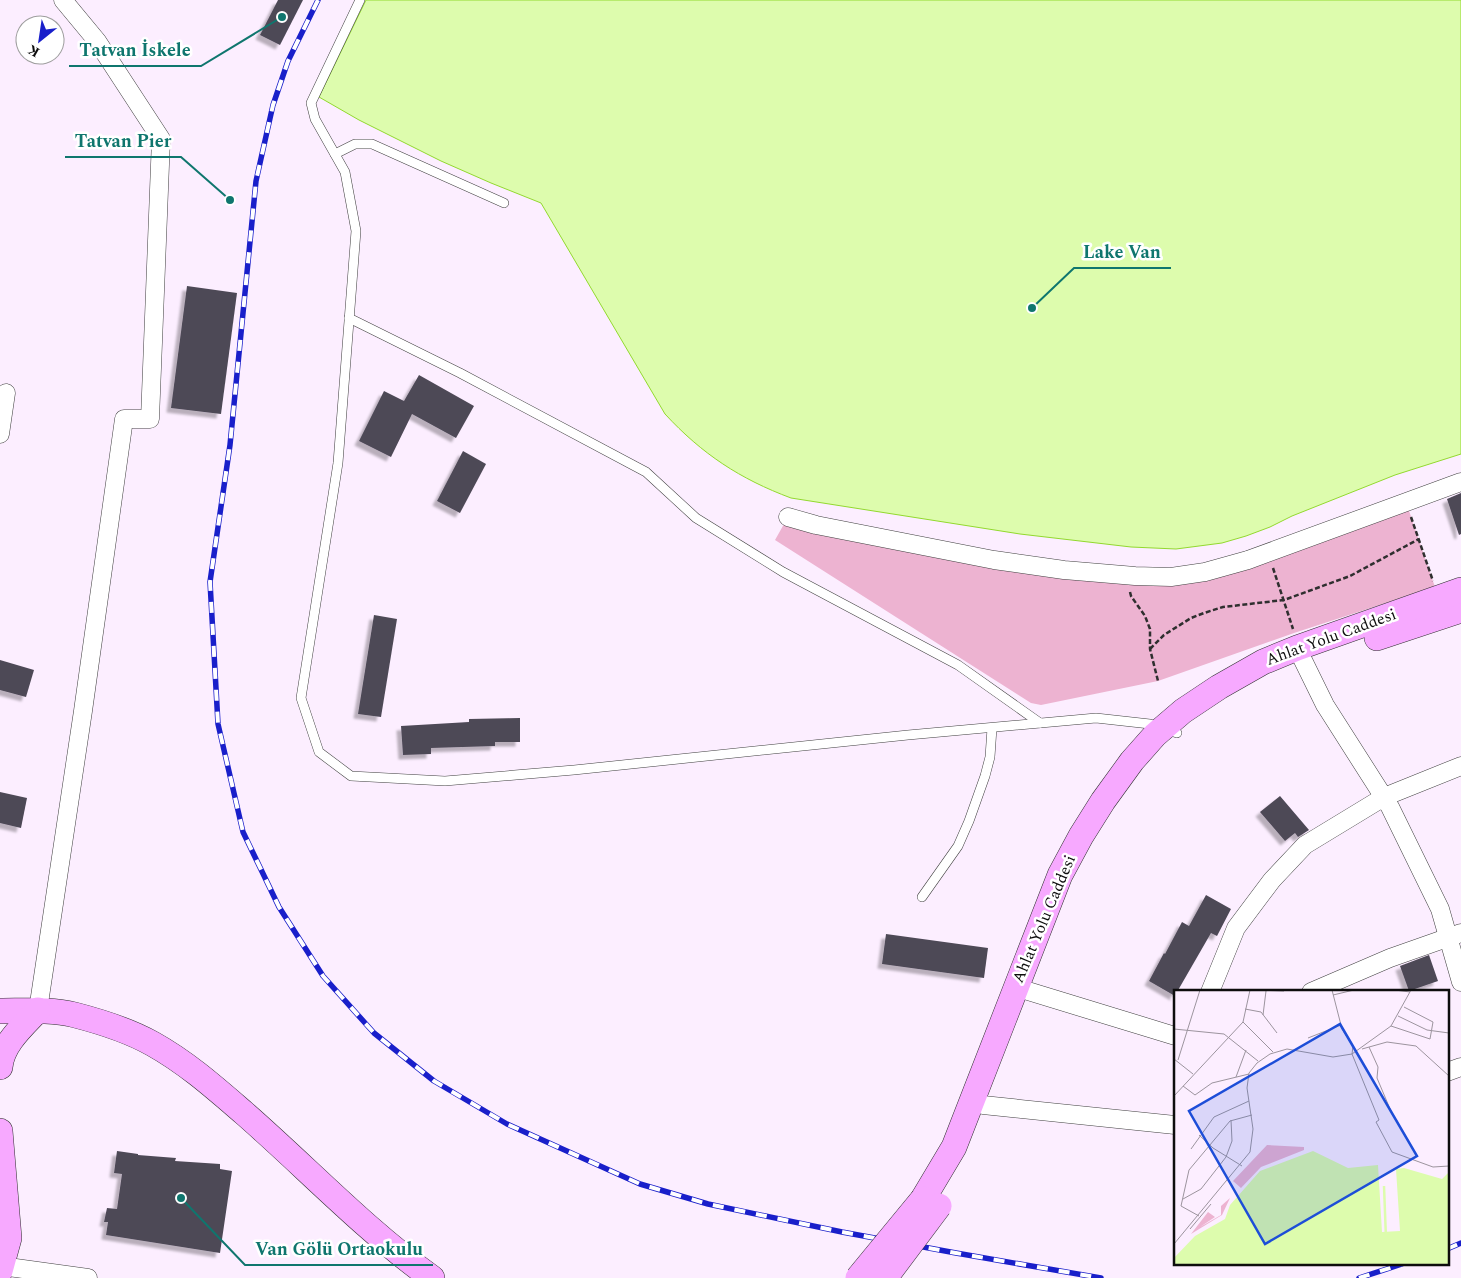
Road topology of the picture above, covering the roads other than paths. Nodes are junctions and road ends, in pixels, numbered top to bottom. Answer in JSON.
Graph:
{"nodes":[{"id":1,"x":63,"y":0,"type":"edge"},
{"id":2,"x":360,"y":0,"type":"edge"},
{"id":3,"x":335,"y":154,"type":"junction"},
{"id":4,"x":504,"y":203,"type":"dead end"},
{"id":5,"x":349,"y":318,"type":"junction"},
{"id":6,"x":6,"y":393,"type":"dead end"},
{"id":7,"x":0,"y":434,"type":"edge"},
{"id":8,"x":1461,"y":482,"type":"edge"},
{"id":9,"x":788,"y":517,"type":"dead end"},
{"id":10,"x":1461,"y":590,"type":"edge"},
{"id":11,"x":1461,"y":610,"type":"edge"},
{"id":12,"x":1298,"y":648,"type":"junction"},
{"id":13,"x":1040,"y":724,"type":"junction"},
{"id":14,"x":992,"y":728,"type":"junction"},
{"id":15,"x":1170,"y":730,"type":"junction"},
{"id":16,"x":1461,"y":766,"type":"edge"},
{"id":17,"x":1384,"y":797,"type":"junction"},
{"id":18,"x":922,"y":897,"type":"dead end"},
{"id":19,"x":1455,"y":935,"type":"edge"},
{"id":20,"x":1461,"y":982,"type":"edge"},
{"id":21,"x":1020,"y":989,"type":"junction"},
{"id":22,"x":1211,"y":990,"type":"edge"},
{"id":23,"x":1316,"y":990,"type":"edge"},
{"id":24,"x":38,"y":1010,"type":"junction"},
{"id":25,"x":0,"y":1011,"type":"edge"},
{"id":26,"x":1174,"y":1036,"type":"edge"},
{"id":27,"x":0,"y":1067,"type":"edge"},
{"id":28,"x":1461,"y":1067,"type":"edge"},
{"id":29,"x":1448,"y":1072,"type":"edge"},
{"id":30,"x":983,"y":1105,"type":"junction"},
{"id":31,"x":1174,"y":1125,"type":"edge"},
{"id":32,"x":0,"y":1131,"type":"edge"},
{"id":33,"x":931,"y":1202,"type":"junction"},
{"id":34,"x":1,"y":1268,"type":"edge"},
{"id":35,"x":88,"y":1278,"type":"edge"},
{"id":36,"x":432,"y":1278,"type":"edge"},
{"id":37,"x":858,"y":1278,"type":"edge"},
{"id":38,"x":885,"y":1278,"type":"edge"}],
"edges":[{"from":1,"to":24,"type":"street"},
{"from":2,"to":3,"type":"lane"},
{"from":3,"to":4,"type":"lane"},
{"from":3,"to":5,"type":"lane"},
{"from":5,"to":13,"type":"lane"},
{"from":5,"to":14,"type":"lane"},
{"from":6,"to":7,"type":"street"},
{"from":8,"to":9,"type":"street"},
{"from":10,"to":12,"type":"street","name":"Ahlat Yolu Caddesi"},
{"from":11,"to":12,"type":"street","name":"Ahlat Yolu Caddesi"},
{"from":12,"to":15,"type":"street","name":"Ahlat Yolu Caddesi"},
{"from":12,"to":17,"type":"street"},
{"from":13,"to":14,"type":"lane"},
{"from":13,"to":15,"type":"lane"},
{"from":14,"to":18,"type":"lane"},
{"from":15,"to":21,"type":"street","name":"Ahlat Yolu Caddesi"},
{"from":16,"to":17,"type":"street"},
{"from":17,"to":19,"type":"street"},
{"from":17,"to":22,"type":"street"},
{"from":19,"to":20,"type":"street"},
{"from":19,"to":23,"type":"street"},
{"from":21,"to":26,"type":"street"},
{"from":21,"to":30,"type":"street","name":"Ahlat Yolu Caddesi"},
{"from":21,"to":33,"type":"street","name":"Ahlat Yolu Caddesi"},
{"from":24,"to":25,"type":"street"},
{"from":24,"to":27,"type":"street"},
{"from":24,"to":36,"type":"street"},
{"from":28,"to":29,"type":"street"},
{"from":30,"to":31,"type":"street"},
{"from":30,"to":33,"type":"street","name":"Ahlat Yolu Caddesi"},
{"from":32,"to":34,"type":"street"},
{"from":33,"to":37,"type":"street","name":"Ahlat Yolu Caddesi","bridge":true},
{"from":33,"to":38,"type":"street","bridge":true},
{"from":34,"to":35,"type":"street"}]}
